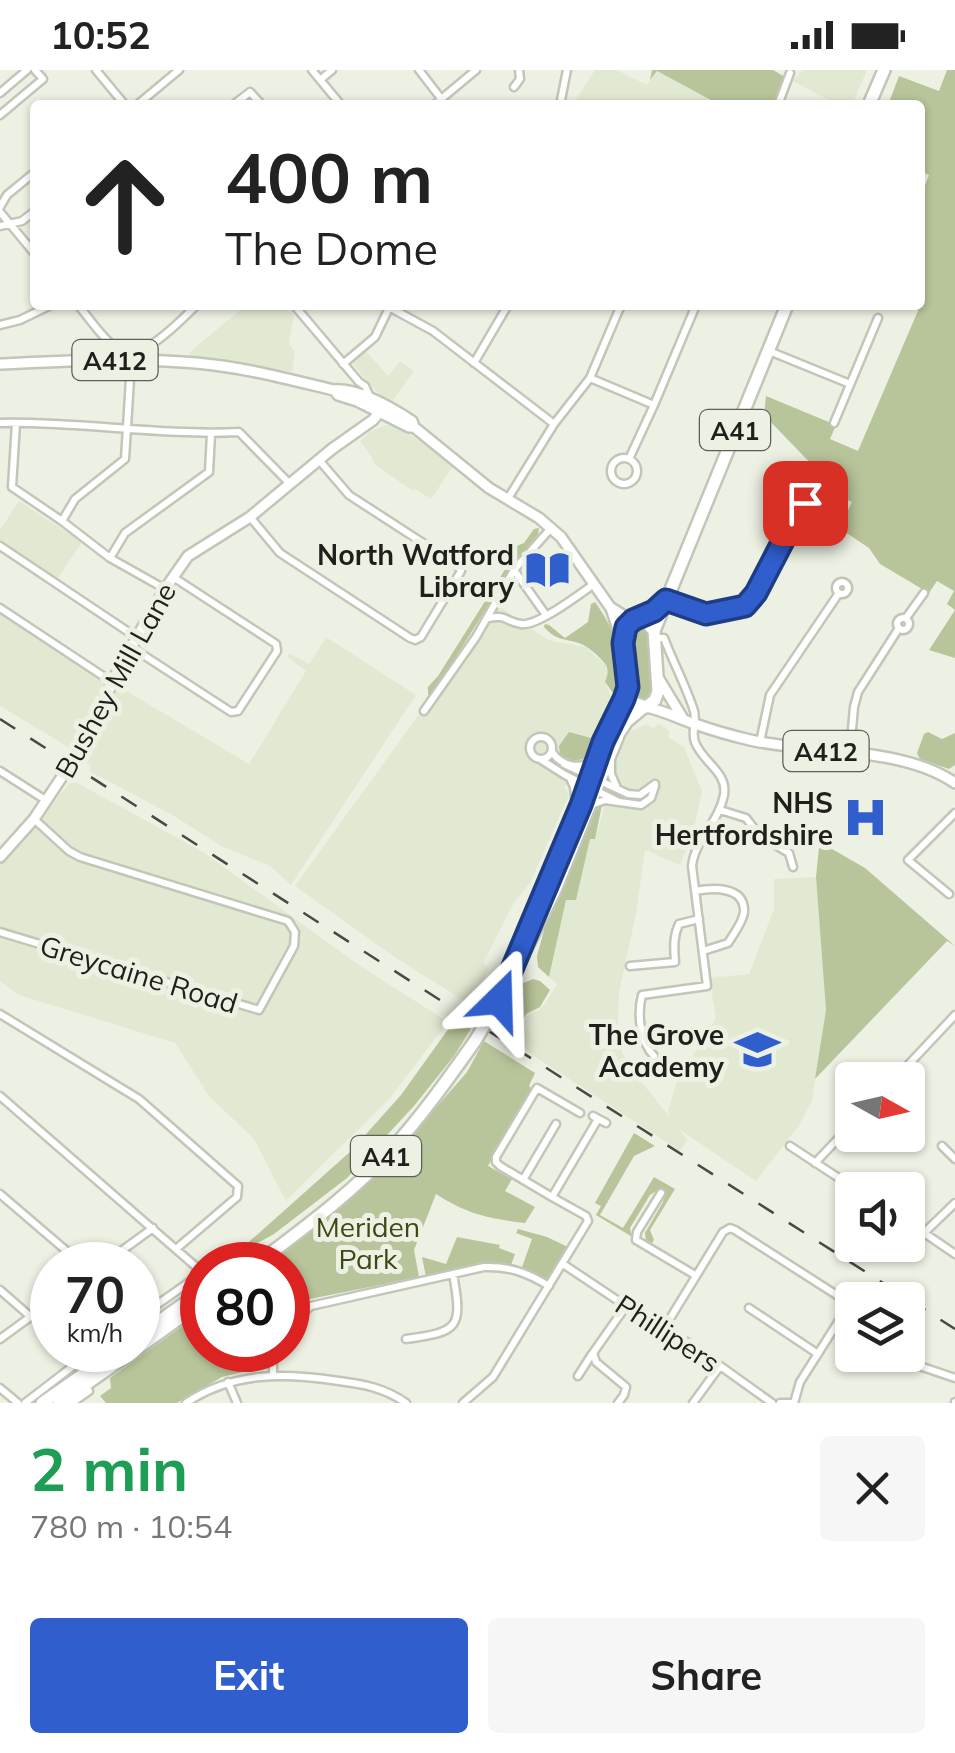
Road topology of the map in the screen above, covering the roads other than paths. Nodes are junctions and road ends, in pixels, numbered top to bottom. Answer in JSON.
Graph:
{"nodes":[{"id":1,"x":28,"y":70,"type":"edge"},
{"id":2,"x":36,"y":70,"type":"edge"},
{"id":3,"x":96,"y":70,"type":"edge"},
{"id":4,"x":312,"y":70,"type":"edge"},
{"id":5,"x":332,"y":70,"type":"edge"},
{"id":6,"x":419,"y":70,"type":"edge"},
{"id":7,"x":476,"y":70,"type":"edge"},
{"id":8,"x":519,"y":70,"type":"edge"},
{"id":9,"x":567,"y":70,"type":"edge"},
{"id":10,"x":176,"y":71,"type":"edge"},
{"id":11,"x":791,"y":71,"type":"edge"},
{"id":12,"x":882,"y":71,"type":"edge"},
{"id":13,"x":320,"y":80,"type":"junction"},
{"id":14,"x":514,"y":86,"type":"dead end"},
{"id":15,"x":0,"y":93,"type":"edge"},
{"id":16,"x":118,"y":97,"type":"junction"},
{"id":17,"x":116,"y":100,"type":"edge"},
{"id":18,"x":121,"y":100,"type":"edge"},
{"id":19,"x":144,"y":100,"type":"edge"},
{"id":20,"x":337,"y":100,"type":"edge"},
{"id":21,"x":438,"y":100,"type":"edge"},
{"id":22,"x":443,"y":100,"type":"edge"},
{"id":23,"x":561,"y":100,"type":"edge"},
{"id":24,"x":780,"y":100,"type":"edge"},
{"id":25,"x":871,"y":100,"type":"edge"},
{"id":26,"x":0,"y":115,"type":"edge"},
{"id":27,"x":30,"y":176,"type":"edge"},
{"id":28,"x":0,"y":209,"type":"edge"},
{"id":29,"x":30,"y":215,"type":"edge"},
{"id":30,"x":10,"y":224,"type":"junction"},
{"id":31,"x":0,"y":226,"type":"edge"},
{"id":32,"x":30,"y":248,"type":"edge"},
{"id":33,"x":42,"y":310,"type":"edge"},
{"id":34,"x":82,"y":310,"type":"edge"},
{"id":35,"x":191,"y":310,"type":"edge"},
{"id":36,"x":298,"y":310,"type":"edge"},
{"id":37,"x":388,"y":310,"type":"edge"},
{"id":38,"x":397,"y":310,"type":"edge"},
{"id":39,"x":505,"y":310,"type":"edge"},
{"id":40,"x":619,"y":310,"type":"edge"},
{"id":41,"x":694,"y":310,"type":"edge"},
{"id":42,"x":785,"y":310,"type":"edge"},
{"id":43,"x":878,"y":318,"type":"dead end"},
{"id":44,"x":0,"y":325,"type":"edge"},
{"id":45,"x":768,"y":351,"type":"junction"},
{"id":46,"x":474,"y":363,"type":"junction"},
{"id":47,"x":0,"y":364,"type":"edge"},
{"id":48,"x":344,"y":364,"type":"junction"},
{"id":49,"x":590,"y":378,"type":"junction"},
{"id":50,"x":130,"y":379,"type":"dead end"},
{"id":51,"x":358,"y":382,"type":"junction"},
{"id":52,"x":850,"y":384,"type":"junction"},
{"id":53,"x":356,"y":397,"type":"junction"},
{"id":54,"x":372,"y":400,"type":"junction"},
{"id":55,"x":654,"y":405,"type":"junction"},
{"id":56,"x":383,"y":409,"type":"junction"},
{"id":57,"x":16,"y":422,"type":"junction"},
{"id":58,"x":0,"y":423,"type":"edge"},
{"id":59,"x":834,"y":423,"type":"dead end"},
{"id":60,"x":554,"y":424,"type":"junction"},
{"id":61,"x":127,"y":427,"type":"junction"},
{"id":62,"x":211,"y":434,"type":"junction"},
{"id":63,"x":629,"y":459,"type":"junction"},
{"id":64,"x":319,"y":460,"type":"junction"},
{"id":65,"x":290,"y":484,"type":"junction"},
{"id":66,"x":507,"y":500,"type":"junction"},
{"id":67,"x":798,"y":512,"type":"dead end"},
{"id":68,"x":250,"y":517,"type":"junction"},
{"id":69,"x":62,"y":520,"type":"junction"},
{"id":70,"x":552,"y":528,"type":"junction"},
{"id":71,"x":0,"y":546,"type":"edge"},
{"id":72,"x":110,"y":558,"type":"junction"},
{"id":73,"x":514,"y":570,"type":"junction"},
{"id":74,"x":172,"y":577,"type":"junction"},
{"id":75,"x":594,"y":584,"type":"junction"},
{"id":76,"x":165,"y":589,"type":"junction"},
{"id":77,"x":839,"y":592,"type":"dead end"},
{"id":78,"x":924,"y":593,"type":"dead end"},
{"id":79,"x":498,"y":598,"type":"junction"},
{"id":80,"x":666,"y":600,"type":"junction"},
{"id":81,"x":610,"y":607,"type":"junction"},
{"id":82,"x":0,"y":608,"type":"edge"},
{"id":83,"x":546,"y":615,"type":"junction"},
{"id":84,"x":506,"y":617,"type":"junction"},
{"id":85,"x":488,"y":618,"type":"junction"},
{"id":86,"x":638,"y":619,"type":"junction"},
{"id":87,"x":654,"y":635,"type":"junction"},
{"id":88,"x":134,"y":642,"type":"junction"},
{"id":89,"x":623,"y":643,"type":"junction"},
{"id":90,"x":658,"y":678,"type":"junction"},
{"id":91,"x":112,"y":682,"type":"junction"},
{"id":92,"x":628,"y":687,"type":"junction"},
{"id":93,"x":645,"y":707,"type":"junction"},
{"id":94,"x":424,"y":711,"type":"dead end"},
{"id":95,"x":684,"y":719,"type":"junction"},
{"id":96,"x":695,"y":724,"type":"junction"},
{"id":97,"x":615,"y":741,"type":"junction"},
{"id":98,"x":760,"y":742,"type":"junction"},
{"id":99,"x":551,"y":751,"type":"junction"},
{"id":100,"x":850,"y":751,"type":"junction"},
{"id":101,"x":540,"y":759,"type":"junction"},
{"id":102,"x":596,"y":760,"type":"junction"},
{"id":103,"x":564,"y":764,"type":"junction"},
{"id":104,"x":0,"y":771,"type":"edge"},
{"id":105,"x":570,"y":777,"type":"junction"},
{"id":106,"x":955,"y":783,"type":"edge"},
{"id":107,"x":593,"y":784,"type":"junction"},
{"id":108,"x":619,"y":790,"type":"junction"},
{"id":109,"x":47,"y":800,"type":"junction"},
{"id":110,"x":619,"y":802,"type":"junction"},
{"id":111,"x":589,"y":807,"type":"junction"},
{"id":112,"x":720,"y":810,"type":"junction"},
{"id":113,"x":955,"y":813,"type":"edge"},
{"id":114,"x":576,"y":815,"type":"junction"},
{"id":115,"x":34,"y":819,"type":"junction"},
{"id":116,"x":0,"y":857,"type":"edge"},
{"id":117,"x":793,"y":867,"type":"dead end"},
{"id":118,"x":695,"y":891,"type":"junction"},
{"id":119,"x":949,"y":894,"type":"dead end"},
{"id":120,"x":699,"y":919,"type":"junction"},
{"id":121,"x":0,"y":932,"type":"edge"},
{"id":122,"x":703,"y":951,"type":"junction"},
{"id":123,"x":630,"y":966,"type":"dead end"},
{"id":124,"x":499,"y":1000,"type":"junction"},
{"id":125,"x":0,"y":1014,"type":"edge"},
{"id":126,"x":954,"y":1017,"type":"edge"},
{"id":127,"x":652,"y":1062,"type":"dead end"},
{"id":128,"x":911,"y":1062,"type":"edge"},
{"id":129,"x":0,"y":1096,"type":"edge"},
{"id":130,"x":580,"y":1113,"type":"dead end"},
{"id":131,"x":599,"y":1120,"type":"dead end"},
{"id":132,"x":556,"y":1124,"type":"dead end"},
{"id":133,"x":835,"y":1142,"type":"edge"},
{"id":134,"x":790,"y":1146,"type":"dead end"},
{"id":135,"x":942,"y":1146,"type":"dead end"},
{"id":136,"x":955,"y":1159,"type":"edge"},
{"id":137,"x":815,"y":1164,"type":"junction"},
{"id":138,"x":835,"y":1176,"type":"edge"},
{"id":139,"x":523,"y":1180,"type":"junction"},
{"id":140,"x":660,"y":1193,"type":"dead end"},
{"id":141,"x":0,"y":1194,"type":"edge"},
{"id":142,"x":552,"y":1197,"type":"junction"},
{"id":143,"x":955,"y":1202,"type":"edge"},
{"id":144,"x":152,"y":1228,"type":"junction"},
{"id":145,"x":925,"y":1231,"type":"edge"},
{"id":146,"x":925,"y":1233,"type":"edge"},
{"id":147,"x":55,"y":1242,"type":"edge"},
{"id":148,"x":133,"y":1242,"type":"edge"},
{"id":149,"x":282,"y":1242,"type":"edge"},
{"id":150,"x":176,"y":1249,"type":"junction"},
{"id":151,"x":180,"y":1253,"type":"edge"},
{"id":152,"x":955,"y":1254,"type":"edge"},
{"id":153,"x":563,"y":1264,"type":"junction"},
{"id":154,"x":453,"y":1274,"type":"junction"},
{"id":155,"x":695,"y":1275,"type":"junction"},
{"id":156,"x":549,"y":1286,"type":"junction"},
{"id":157,"x":0,"y":1290,"type":"edge"},
{"id":158,"x":626,"y":1306,"type":"junction"},
{"id":159,"x":310,"y":1307,"type":"edge"},
{"id":160,"x":749,"y":1308,"type":"dead end"},
{"id":161,"x":30,"y":1316,"type":"edge"},
{"id":162,"x":30,"y":1318,"type":"edge"},
{"id":163,"x":834,"y":1329,"type":"joint"},
{"id":164,"x":663,"y":1330,"type":"junction"},
{"id":165,"x":0,"y":1340,"type":"edge"},
{"id":166,"x":406,"y":1340,"type":"dead end"},
{"id":167,"x":593,"y":1353,"type":"junction"},
{"id":168,"x":818,"y":1354,"type":"junction"},
{"id":169,"x":720,"y":1366,"type":"junction"},
{"id":170,"x":925,"y":1367,"type":"edge"},
{"id":171,"x":64,"y":1372,"type":"edge"},
{"id":172,"x":86,"y":1372,"type":"edge"},
{"id":173,"x":107,"y":1372,"type":"edge"},
{"id":174,"x":273,"y":1375,"type":"joint"},
{"id":175,"x":578,"y":1376,"type":"dead end"},
{"id":176,"x":955,"y":1378,"type":"edge"},
{"id":177,"x":228,"y":1382,"type":"junction"},
{"id":178,"x":0,"y":1388,"type":"edge"},
{"id":179,"x":87,"y":1388,"type":"junction"},
{"id":180,"x":21,"y":1403,"type":"edge"},
{"id":181,"x":42,"y":1403,"type":"edge"},
{"id":182,"x":59,"y":1403,"type":"edge"},
{"id":183,"x":72,"y":1403,"type":"edge"},
{"id":184,"x":186,"y":1403,"type":"edge"},
{"id":185,"x":236,"y":1403,"type":"edge"},
{"id":186,"x":406,"y":1403,"type":"edge"},
{"id":187,"x":463,"y":1403,"type":"edge"},
{"id":188,"x":618,"y":1403,"type":"edge"},
{"id":189,"x":694,"y":1403,"type":"edge"},
{"id":190,"x":776,"y":1403,"type":"edge"},
{"id":191,"x":794,"y":1403,"type":"edge"}],
"edges":[{"from":1,"to":15,"type":"street"},
{"from":2,"to":26,"type":"street"},
{"from":3,"to":16,"type":"street"},
{"from":4,"to":13,"type":"street"},
{"from":5,"to":13,"type":"street"},
{"from":6,"to":21,"type":"street"},
{"from":7,"to":22,"type":"street"},
{"from":8,"to":14,"type":"street"},
{"from":9,"to":23,"type":"street"},
{"from":10,"to":19,"type":"street"},
{"from":11,"to":24,"type":"street"},
{"from":12,"to":25,"type":"highway"},
{"from":13,"to":20,"type":"street"},
{"from":16,"to":17,"type":"street"},
{"from":16,"to":18,"type":"street"},
{"from":27,"to":28,"type":"street"},
{"from":28,"to":30,"type":"street"},
{"from":29,"to":30,"type":"street"},
{"from":30,"to":31,"type":"street"},
{"from":30,"to":32,"type":"street"},
{"from":33,"to":44,"type":"street"},
{"from":34,"to":35,"type":"street"},
{"from":36,"to":48,"type":"street"},
{"from":37,"to":48,"type":"street"},
{"from":38,"to":46,"type":"street"},
{"from":39,"to":46,"type":"street"},
{"from":40,"to":49,"type":"street"},
{"from":41,"to":55,"type":"street"},
{"from":42,"to":45,"type":"highway","number":"A41"},
{"from":43,"to":52,"type":"street"},
{"from":45,"to":52,"type":"street"},
{"from":45,"to":80,"type":"highway","number":"A41"},
{"from":46,"to":60,"type":"street"},
{"from":47,"to":53,"type":"main road","number":"A412"},
{"from":48,"to":51,"type":"street"},
{"from":49,"to":55,"type":"street"},
{"from":49,"to":60,"type":"street"},
{"from":50,"to":61,"type":"street"},
{"from":51,"to":53,"type":"street"},
{"from":51,"to":54,"type":"street"},
{"from":52,"to":59,"type":"street"},
{"from":53,"to":54,"type":"main road","number":"A412"},
{"from":53,"to":56,"type":"main road","number":"A412"},
{"from":54,"to":56,"type":"main road","number":"A412"},
{"from":55,"to":63,"type":"street"},
{"from":56,"to":64,"type":"main road","name":"Bushey Mill Lane"},
{"from":56,"to":66,"type":"main road","number":"A412"},
{"from":57,"to":58,"type":"street"},
{"from":57,"to":61,"type":"street"},
{"from":57,"to":69,"type":"street"},
{"from":60,"to":66,"type":"street"},
{"from":61,"to":62,"type":"street"},
{"from":61,"to":69,"type":"street"},
{"from":62,"to":65,"type":"street"},
{"from":62,"to":72,"type":"street"},
{"from":63,"to":63,"type":"street"},
{"from":64,"to":65,"type":"main road","name":"Bushey Mill Lane"},
{"from":64,"to":68,"type":"street"},
{"from":65,"to":68,"type":"main road","name":"Bushey Mill Lane"},
{"from":66,"to":70,"type":"main road","number":"A412"},
{"from":67,"to":80,"type":"street"},
{"from":68,"to":74,"type":"main road","name":"Bushey Mill Lane"},
{"from":69,"to":72,"type":"street"},
{"from":70,"to":73,"type":"street"},
{"from":70,"to":75,"type":"main road","number":"A412"},
{"from":71,"to":88,"type":"street"},
{"from":72,"to":76,"type":"street"},
{"from":73,"to":79,"type":"street"},
{"from":73,"to":83,"type":"street"},
{"from":74,"to":76,"type":"main road","name":"Bushey Mill Lane"},
{"from":74,"to":88,"type":"street"},
{"from":75,"to":81,"type":"main road","number":"A412"},
{"from":75,"to":83,"type":"street"},
{"from":76,"to":88,"type":"main road","name":"Bushey Mill Lane"},
{"from":77,"to":98,"type":"street"},
{"from":78,"to":100,"type":"street"},
{"from":79,"to":84,"type":"street"},
{"from":79,"to":85,"type":"street"},
{"from":80,"to":86,"type":"highway"},
{"from":80,"to":87,"type":"highway","number":"A41"},
{"from":81,"to":86,"type":"main road"},
{"from":81,"to":89,"type":"main road","number":"A412"},
{"from":82,"to":91,"type":"street"},
{"from":83,"to":84,"type":"street"},
{"from":84,"to":85,"type":"street"},
{"from":85,"to":94,"type":"street"},
{"from":86,"to":87,"type":"highway"},
{"from":86,"to":89,"type":"highway"},
{"from":87,"to":90,"type":"highway","number":"A41"},
{"from":87,"to":96,"type":"street"},
{"from":88,"to":91,"type":"main road","name":"Bushey Mill Lane"},
{"from":89,"to":92,"type":"highway"},
{"from":90,"to":93,"type":"highway","number":"A41"},
{"from":90,"to":95,"type":"main road"},
{"from":91,"to":109,"type":"main road","name":"Bushey Mill Lane"},
{"from":92,"to":93,"type":"highway"},
{"from":92,"to":102,"type":"highway","number":"A41"},
{"from":93,"to":95,"type":"main road","number":"A412"},
{"from":93,"to":97,"type":"highway","number":"A41"},
{"from":95,"to":96,"type":"main road","number":"A412"},
{"from":96,"to":98,"type":"main road","number":"A412"},
{"from":96,"to":112,"type":"street"},
{"from":97,"to":107,"type":"highway","number":"A41"},
{"from":97,"to":108,"type":"street"},
{"from":98,"to":100,"type":"main road","number":"A412"},
{"from":99,"to":101,"type":"street"},
{"from":99,"to":101,"type":"street"},
{"from":99,"to":103,"type":"street"},
{"from":100,"to":106,"type":"main road","number":"A412"},
{"from":101,"to":105,"type":"street"},
{"from":102,"to":103,"type":"street"},
{"from":102,"to":107,"type":"highway","number":"A41"},
{"from":103,"to":107,"type":"street"},
{"from":104,"to":109,"type":"street"},
{"from":105,"to":107,"type":"street"},
{"from":105,"to":114,"type":"street"},
{"from":107,"to":108,"type":"street"},
{"from":107,"to":110,"type":"street"},
{"from":107,"to":111,"type":"highway","number":"A41"},
{"from":107,"to":114,"type":"highway","number":"A41"},
{"from":108,"to":110,"type":"street"},
{"from":109,"to":115,"type":"main road","name":"Bushey Mill Lane"},
{"from":110,"to":111,"type":"street"},
{"from":111,"to":124,"type":"highway","number":"A41"},
{"from":112,"to":117,"type":"street"},
{"from":112,"to":118,"type":"street"},
{"from":113,"to":119,"type":"street"},
{"from":114,"to":124,"type":"highway","number":"A41"},
{"from":115,"to":116,"type":"main road","name":"Bushey Mill Lane"},
{"from":115,"to":121,"type":"street","name":"Greycaine Road"},
{"from":118,"to":120,"type":"street"},
{"from":118,"to":122,"type":"street"},
{"from":120,"to":122,"type":"street"},
{"from":120,"to":123,"type":"street"},
{"from":122,"to":127,"type":"street"},
{"from":124,"to":149,"type":"highway","number":"A41","bridge":true},
{"from":125,"to":150,"type":"street"},
{"from":126,"to":128,"type":"street"},
{"from":129,"to":144,"type":"street"},
{"from":130,"to":139,"type":"street"},
{"from":131,"to":142,"type":"street"},
{"from":132,"to":139,"type":"street"},
{"from":133,"to":137,"type":"street"},
{"from":134,"to":137,"type":"street"},
{"from":135,"to":136,"type":"street"},
{"from":137,"to":138,"type":"street"},
{"from":139,"to":142,"type":"street"},
{"from":140,"to":155,"type":"street"},
{"from":141,"to":147,"type":"street"},
{"from":142,"to":153,"type":"street"},
{"from":143,"to":145,"type":"street"},
{"from":144,"to":148,"type":"street"},
{"from":144,"to":150,"type":"street"},
{"from":146,"to":152,"type":"street"},
{"from":150,"to":151,"type":"street"},
{"from":153,"to":156,"type":"street"},
{"from":153,"to":158,"type":"street","name":"Phillipers"},
{"from":154,"to":156,"type":"street"},
{"from":154,"to":159,"type":"street"},
{"from":154,"to":166,"type":"street"},
{"from":155,"to":163,"type":"street"},
{"from":155,"to":164,"type":"street"},
{"from":156,"to":187,"type":"street"},
{"from":157,"to":161,"type":"street"},
{"from":158,"to":164,"type":"street","name":"Phillipers"},
{"from":158,"to":167,"type":"street"},
{"from":160,"to":168,"type":"street"},
{"from":162,"to":165,"type":"street"},
{"from":163,"to":168,"type":"street"},
{"from":164,"to":169,"type":"street","name":"Phillipers"},
{"from":167,"to":175,"type":"street"},
{"from":167,"to":188,"type":"street"},
{"from":168,"to":191,"type":"street"},
{"from":169,"to":189,"type":"street"},
{"from":169,"to":190,"type":"street","name":"Phillipers"},
{"from":170,"to":176,"type":"street"},
{"from":171,"to":180,"type":"street"},
{"from":172,"to":181,"type":"highway"},
{"from":173,"to":179,"type":"highway"},
{"from":174,"to":177,"type":"street"},
{"from":174,"to":186,"type":"street"},
{"from":177,"to":184,"type":"street"},
{"from":177,"to":185,"type":"street"},
{"from":178,"to":180,"type":"street"},
{"from":179,"to":182,"type":"highway"},
{"from":179,"to":183,"type":"street"},
{"from":190,"to":191,"type":"street","name":"Phillipers"}]}
